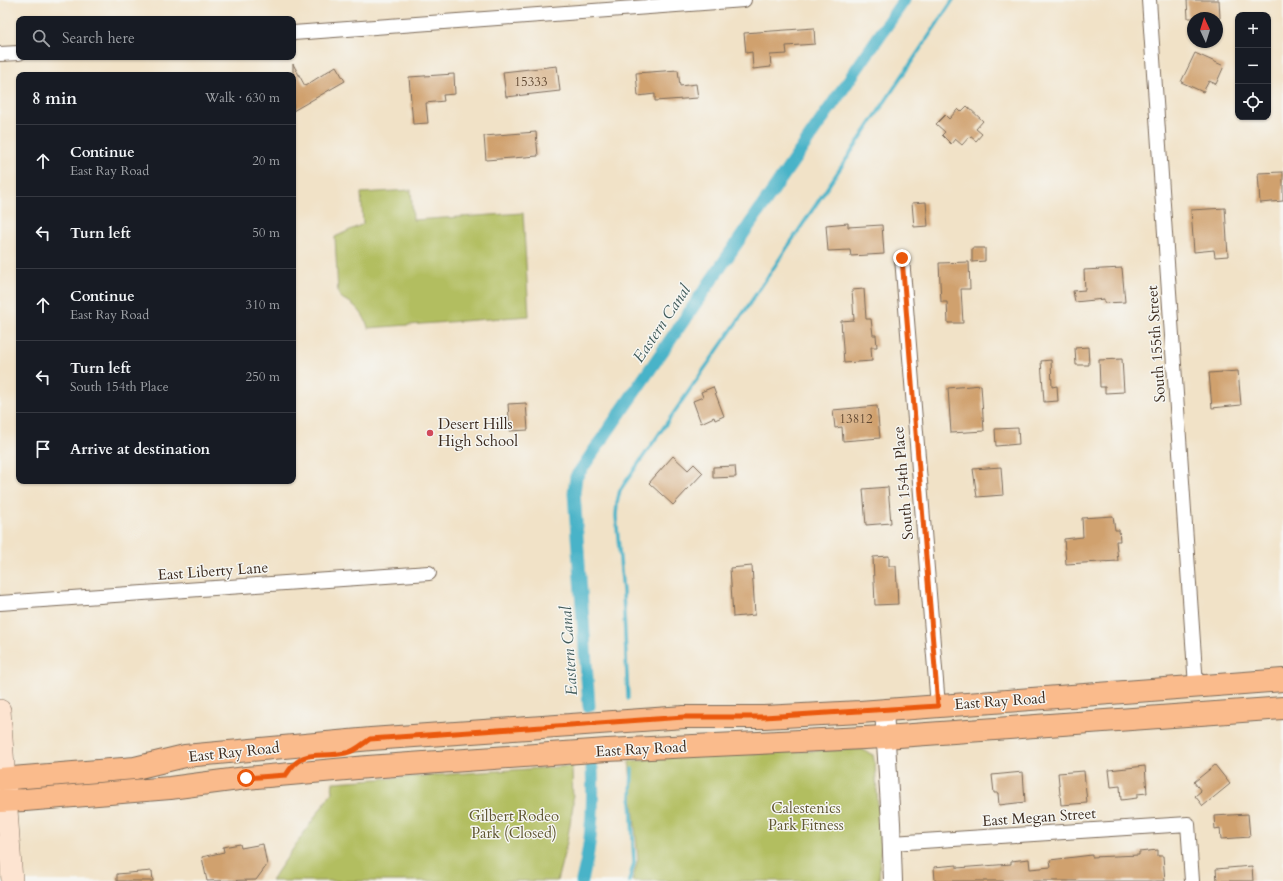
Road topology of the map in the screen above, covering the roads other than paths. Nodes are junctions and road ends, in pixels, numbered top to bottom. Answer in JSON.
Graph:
{"nodes":[{"id":1,"x":744,"y":0,"type":"edge"},
{"id":2,"x":1149,"y":0,"type":"edge"},
{"id":3,"x":671,"y":3,"type":"edge"},
{"id":4,"x":296,"y":33,"type":"edge"},
{"id":5,"x":16,"y":53,"type":"edge"},
{"id":6,"x":0,"y":54,"type":"edge"},
{"id":7,"x":902,"y":258,"type":"dead end"},
{"id":8,"x":429,"y":573,"type":"dead end"},
{"id":9,"x":0,"y":603,"type":"edge"},
{"id":10,"x":1283,"y":680,"type":"edge"},
{"id":11,"x":1196,"y":686,"type":"junction"},
{"id":12,"x":938,"y":706,"type":"junction"},
{"id":13,"x":1283,"y":708,"type":"edge"},
{"id":14,"x":0,"y":710,"type":"edge"},
{"id":15,"x":884,"y":710,"type":"junction"},
{"id":16,"x":1103,"y":722,"type":"junction"},
{"id":17,"x":885,"y":737,"type":"junction"},
{"id":18,"x":370,"y":739,"type":"junction"},
{"id":19,"x":286,"y":775,"type":"junction"},
{"id":20,"x":2,"y":779,"type":"edge"},
{"id":21,"x":3,"y":801,"type":"edge"},
{"id":22,"x":892,"y":843,"type":"junction"},
{"id":23,"x":12,"y":881,"type":"edge"},
{"id":24,"x":893,"y":881,"type":"edge"},
{"id":25,"x":1192,"y":881,"type":"edge"}],
"edges":[{"from":1,"to":3,"type":"street"},
{"from":2,"to":11,"type":"street","name":"South 155th Street"},
{"from":3,"to":4,"type":"street"},
{"from":5,"to":6,"type":"street"},
{"from":7,"to":12,"type":"street","name":"South 154th Place"},
{"from":8,"to":9,"type":"street","name":"East Liberty Lane"},
{"from":10,"to":11,"type":"main road","name":"East Ray Road"},
{"from":11,"to":12,"type":"main road","name":"East Ray Road"},
{"from":11,"to":16,"type":"main road"},
{"from":12,"to":15,"type":"main road","name":"East Ray Road"},
{"from":13,"to":16,"type":"main road","name":"East Ray Road"},
{"from":14,"to":20,"type":"main road"},
{"from":15,"to":17,"type":"street"},
{"from":15,"to":18,"type":"main road","name":"East Ray Road"},
{"from":16,"to":17,"type":"main road","name":"East Ray Road"},
{"from":17,"to":19,"type":"main road","name":"East Ray Road"},
{"from":17,"to":22,"type":"street"},
{"from":18,"to":19,"type":"main road"},
{"from":18,"to":20,"type":"main road","name":"East Ray Road"},
{"from":19,"to":21,"type":"main road","name":"East Ray Road"},
{"from":20,"to":21,"type":"main road"},
{"from":21,"to":23,"type":"main road"},
{"from":22,"to":24,"type":"street"},
{"from":22,"to":25,"type":"street","name":"East Megan Street"}]}
